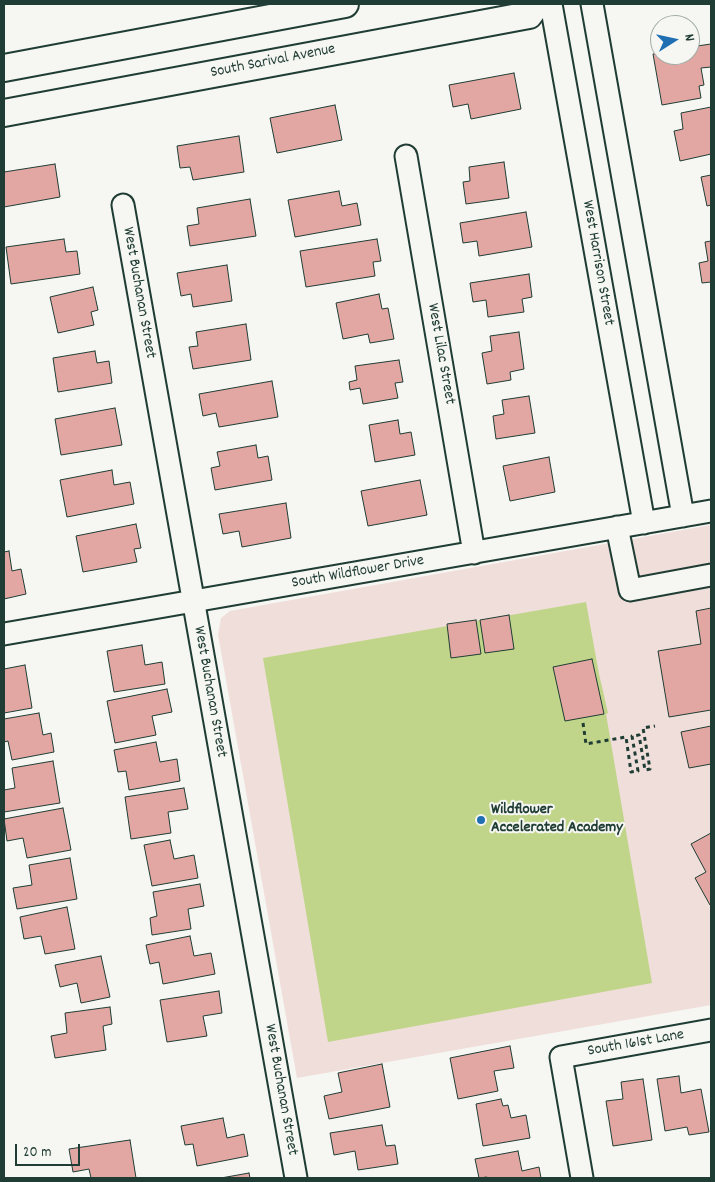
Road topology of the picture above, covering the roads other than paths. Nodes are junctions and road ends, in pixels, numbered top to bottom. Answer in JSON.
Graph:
{"nodes":[{"id":1,"x":345,"y":4,"type":"edge"},
{"id":2,"x":537,"y":4,"type":"edge"},
{"id":3,"x":551,"y":4,"type":"edge"},
{"id":4,"x":592,"y":4,"type":"edge"},
{"id":5,"x":4,"y":68,"type":"edge"},
{"id":6,"x":4,"y":113,"type":"edge"},
{"id":7,"x":406,"y":156,"type":"dead end"},
{"id":8,"x":123,"y":205,"type":"dead end"},
{"id":9,"x":711,"y":511,"type":"edge"},
{"id":10,"x":682,"y":516,"type":"junction"},
{"id":11,"x":644,"y":523,"type":"junction"},
{"id":12,"x":617,"y":527,"type":"junction"},
{"id":13,"x":474,"y":553,"type":"junction"},
{"id":14,"x":711,"y":575,"type":"edge"},
{"id":15,"x":193,"y":601,"type":"junction"},
{"id":16,"x":4,"y":634,"type":"edge"},
{"id":17,"x":711,"y":1030,"type":"edge"},
{"id":18,"x":296,"y":1178,"type":"edge"},
{"id":19,"x":582,"y":1178,"type":"edge"}],
"edges":[{"from":1,"to":5,"type":"main road"},
{"from":2,"to":6,"type":"main road","name":"South Sarival Avenue"},
{"from":3,"to":11,"type":"street","name":"West Harrison Street"},
{"from":4,"to":10,"type":"street"},
{"from":7,"to":13,"type":"street","name":"West Lilac Street"},
{"from":8,"to":15,"type":"street","name":"West Buchanan Street"},
{"from":9,"to":10,"type":"street","name":"South Wildflower Drive"},
{"from":10,"to":11,"type":"street","name":"South Wildflower Drive"},
{"from":11,"to":12,"type":"street","name":"South Wildflower Drive"},
{"from":12,"to":13,"type":"street","name":"South Wildflower Drive"},
{"from":12,"to":14,"type":"street"},
{"from":13,"to":15,"type":"street","name":"South Wildflower Drive"},
{"from":15,"to":16,"type":"street","name":"South Wildflower Drive"},
{"from":15,"to":18,"type":"street","name":"West Buchanan Street"},
{"from":17,"to":19,"type":"street","name":"South 161st Lane"}]}
